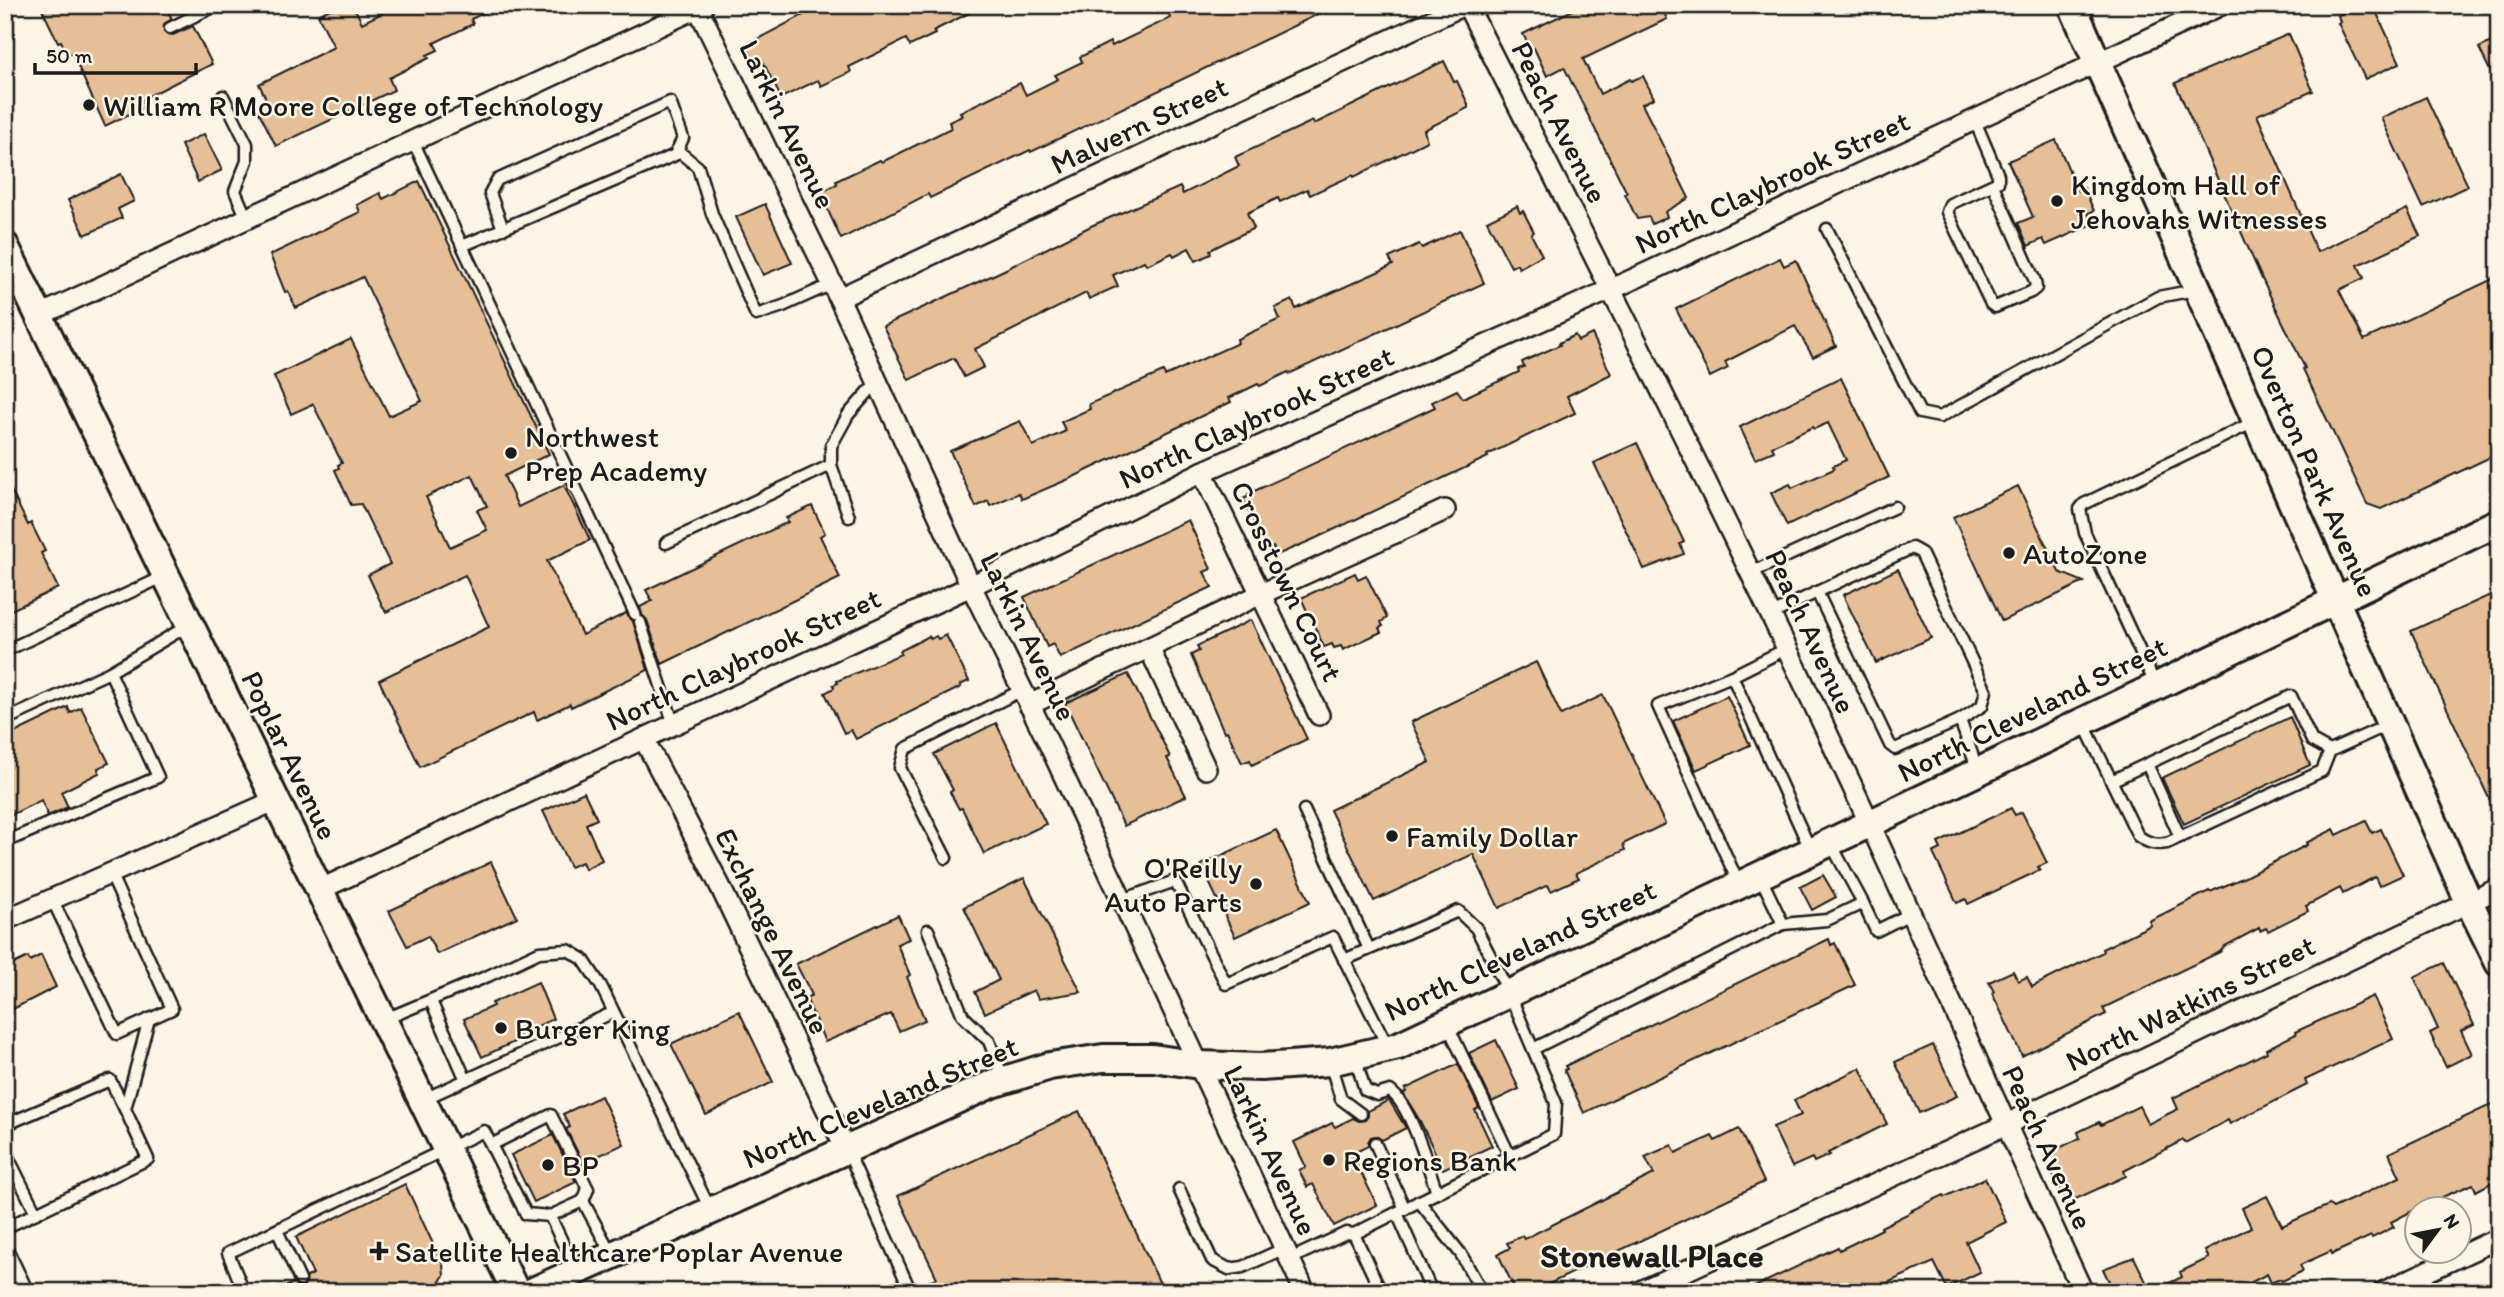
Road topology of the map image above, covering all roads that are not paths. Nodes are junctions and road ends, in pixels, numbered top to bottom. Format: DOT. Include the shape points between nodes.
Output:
graph roads {
  1 [pos="217,5"];
  2 [pos="1466,5"];
  3 [pos="2072,5"];
  4 [pos="2221,5"];
  5 [pos="701,6"];
  6 [pos="170,28"];
  7 [pos="2099,63"];
  8 [pos="223,96"];
  9 [pos="1975,121"];
  10 [pos="413,141"];
  11 [pos="677,150"];
  12 [pos="1993,185"];
  13 [pos="247,219"];
  14 [pos="503,229"];
  15 [pos="1827,229"];
  16 [pos="5,246"];
  17 [pos="462,246"];
  18 [pos="14,288"];
  19 [pos="1612,289"];
  20 [pos="2199,289"];
  21 [pos="836,291"];
  22 [pos="38,316"];
  23 [pos="877,382"];
  24 [pos="2257,421"];
  25 [pos="831,465"];
  26 [pos="1202,472"];
  27 [pos="1895,506"];
  28 [pos="1445,510"];
  29 [pos="849,517"];
  30 [pos="2499,522"];
  31 [pos="666,543"];
  32 [pos="1750,573"];
  33 [pos="166,576"];
  34 [pos="971,586"];
  35 [pos="1817,592"];
  36 [pos="1261,594"];
  37 [pos="2335,600"];
  38 [pos="1770,615"];
  39 [pos="190,625"];
  40 [pos="1149,648"];
  41 [pos="1786,649"];
  42 [pos="5,651"];
  43 [pos="110,672"];
  44 [pos="1732,676"];
  45 [pos="2156,686"];
  46 [pos="1026,698"];
  47 [pos="1319,716"];
  48 [pos="5,720"];
  49 [pos="1960,720"];
  50 [pos="2082,722"];
  51 [pos="2390,724"];
  52 [pos="674,725"];
  53 [pos="644,739"];
  54 [pos="2330,751"];
  55 [pos="2147,764"];
  56 [pos="1206,768"];
  57 [pos="1978,771"];
  58 [pos="2111,781"];
  59 [pos="275,800"];
  60 [pos="1304,810"];
  61 [pos="1869,824"];
  62 [pos="2180,836"];
  63 [pos="5,842"];
  64 [pos="1820,847"];
  65 [pos="946,858"];
  66 [pos="110,873"];
  67 [pos="1749,880"];
  68 [pos="2499,888"];
  69 [pos="319,890"];
  70 [pos="52,899"];
  71 [pos="1122,900"];
  72 [pos="2469,902"];
  73 [pos="1863,903"];
  74 [pos="1910,914"];
  75 [pos="5,920"];
  76 [pos="1783,924"];
  77 [pos="928,930"];
  78 [pos="1369,949"];
  79 [pos="1344,960"];
  80 [pos="2499,963"];
  81 [pos="1509,993"];
  82 [pos="431,1001"];
  83 [pos="612,1013"];
  84 [pos="149,1019"];
  85 [pos="383,1020"];
  86 [pos="1447,1023"];
  87 [pos="1389,1048"];
  88 [pos="1533,1049"];
  89 [pos="1342,1059"];
  90 [pos="1199,1065"];
  91 [pos="466,1080"];
  92 [pos="1004,1081"];
  93 [pos="422,1100"];
  94 [pos="125,1109"];
  95 [pos="1361,1114"];
  96 [pos="5,1125"];
  97 [pos="2005,1125"];
  98 [pos="1375,1143"];
  99 [pos="491,1145"];
  100 [pos="445,1148"];
  101 [pos="846,1150"];
  102 [pos="5,1151"];
  103 [pos="1510,1156"];
  104 [pos="1179,1189"];
  105 [pos="1437,1193"];
  106 [pos="583,1201"];
  107 [pos="1419,1201"];
  108 [pos="711,1211"];
  109 [pos="1401,1211"];
  110 [pos="36,1213"];
  111 [pos="550,1216"];
  112 [pos="5,1228"];
  113 [pos="277,1230"];
  114 [pos="1354,1234"];
  115 [pos="2499,1238"];
  116 [pos="1287,1254"];
  117 [pos="5,1255"];
  118 [pos="612,1255"];
  119 [pos="577,1272"];
  120 [pos="300,1280"];
  121 [pos="23,1292"];
  122 [pos="244,1292"];
  123 [pos="516,1292"];
  124 [pos="531,1292"];
  125 [pos="911,1292"];
  126 [pos="1305,1292"];
  127 [pos="1381,1292"];
  128 [pos="1432,1292"];
  129 [pos="1482,1292"];
  130 [pos="1639,1292"];
  131 [pos="2082,1292"];
  132 [pos="2383,1292"];
  1 -- 6 [label="lane"];
  2 -- 19 [label="street, Peach Avenue"];
  2 -- 21 [label="street, Malvern Street"];
  3 -- 7 [label="main road, Overton Park Avenue"];
  4 -- 7 [label="street, North Claybrook Street"];
  5 -- 10 [label="street"];
  5 -- 21 [label="street, Larkin Avenue"];
  7 -- 9 [label="street, North Claybrook Street"];
  7 -- 20 [label="main road, Overton Park Avenue"];
  8 -- 13 [label="lane" via="249,152 235,191"];
  9 -- 12 [label="lane" via="1998,175"];
  9 -- 19 [label="street, North Claybrook Street"];
  10 -- 13 [label="street"];
  10 -- 17 [label="lane"];
  11 -- 14 [label="lane" via="675,155"];
  11 -- 14 [label="lane" via="683,138 670,102 497,180 490,193"];
  11 -- 21 [label="lane" via="698,167 712,214 756,315"];
  12 -- 12 [label="lane" via="1950,204 1947,212 1995,307 2036,288"];
  13 -- 22 [label="street"];
  14 -- 17 [label="lane"];
  15 -- 20 [label="lane" via="1920,413 1940,417 2158,297"];
  16 -- 18 [label="main road, Poplar Avenue"];
  17 -- 52 [label="lane" via="637,618"];
  18 -- 22 [label="main road, Poplar Avenue"];
  19 -- 26 [label="street, North Claybrook Street"];
  19 -- 32 [label="street, Peach Avenue"];
  20 -- 24 [label="main road, Overton Park Avenue"];
  21 -- 23 [label="street, Larkin Avenue"];
  22 -- 33 [label="main road, Poplar Avenue"];
  23 -- 25 [label="lane" via="836,436"];
  23 -- 34 [label="street, Larkin Avenue"];
  24 -- 37 [label="main road, Overton Park Avenue"];
  24 -- 45 [label="lane" via="2080,509 2085,533"];
  25 -- 29 [label="lane"];
  25 -- 31 [label="lane"];
  26 -- 34 [label="street, North Claybrook Street"];
  26 -- 36 [label="street, Crosstown Court"];
  27 -- 32 [label="lane"];
  28 -- 36 [label="street"];
  30 -- 37 [label="main road, North Cleveland Street"];
  32 -- 38 [label="street, Peach Avenue"];
  33 -- 39 [label="main road, Poplar Avenue"];
  33 -- 42 [label="lane"];
  34 -- 46 [label="street, Larkin Avenue"];
  34 -- 52 [label="street, North Claybrook Street"];
  35 -- 38 [label="lane"];
  35 -- 49 [label="lane" via="1890,745 1895,749"];
  35 -- 49 [label="lane" via="1912,548 1921,553 1986,691 1982,706"];
  36 -- 40 [label="street"];
  36 -- 47 [label="street, Crosstown Court"];
  37 -- 45 [label="main road, North Cleveland Street"];
  37 -- 51 [label="main road, Overton Park Avenue"];
  38 -- 41 [label="street, Peach Avenue"];
  39 -- 43 [label="lane"];
  39 -- 59 [label="main road, Poplar Avenue"];
  40 -- 46 [label="street"];
  40 -- 56 [label="street"];
  41 -- 44 [label="lane"];
  41 -- 61 [label="street, Peach Avenue"];
  43 -- 48 [label="lane"];
  43 -- 63 [label="lane" via="158,778"];
  44 -- 64 [label="lane"];
  44 -- 67 [label="lane" via="1658,706"];
  45 -- 50 [label="main road, North Cleveland Street"];
  46 -- 65 [label="lane" via="905,749 900,768"];
  46 -- 71 [label="street, Larkin Avenue"];
  49 -- 57 [label="lane"];
  50 -- 57 [label="main road, North Cleveland Street"];
  50 -- 58 [label="lane"];
  51 -- 54 [label="lane"];
  51 -- 72 [label="main road, Overton Park Avenue"];
  52 -- 53 [label="street, North Claybrook Street"];
  53 -- 69 [label="street, North Claybrook Street"];
  53 -- 101 [label="street, Exchange Avenue"];
  54 -- 55 [label="lane" via="2312,741 2291,696"];
  54 -- 62 [label="lane" via="2322,771"];
  55 -- 58 [label="lane"];
  55 -- 62 [label="lane"];
  57 -- 61 [label="main road, North Cleveland Street"];
  58 -- 62 [label="lane" via="2137,836 2157,845"];
  59 -- 66 [label="street"];
  59 -- 69 [label="main road, Poplar Avenue"];
  60 -- 78 [label="lane"];
  61 -- 64 [label="main road, North Cleveland Street"];
  61 -- 74 [label="street, Peach Avenue"];
  64 -- 67 [label="main road, North Cleveland Street"];
  64 -- 73 [label="lane"];
  66 -- 70 [label="street"];
  66 -- 84 [label="lane" via="172,1009"];
  67 -- 76 [label="lane"];
  67 -- 81 [label="main road, North Cleveland Street"];
  68 -- 72 [label="street, North Watkins Street"];
  69 -- 85 [label="main road, Poplar Avenue"];
  70 -- 75 [label="street"];
  70 -- 84 [label="lane" via="117,1034"];
  71 -- 79 [label="lane" via="1175,881 1226,984 1333,937"];
  71 -- 90 [label="street, Larkin Avenue"];
  72 -- 80 [label="main road, Overton Park Avenue"];
  72 -- 97 [label="street, North Watkins Street"];
  73 -- 74 [label="lane" via="1876,931"];
  73 -- 76 [label="lane" via="1827,920"];
  74 -- 97 [label="street, Peach Avenue"];
  76 -- 88 [label="lane"];
  77 -- 92 [label="lane" via="963,1016 989,1041"];
  78 -- 79 [label="lane"];
  78 -- 81 [label="lane" via="1458,911 1476,928"];
  79 -- 87 [label="lane"];
  81 -- 86 [label="main road, North Cleveland Street"];
  81 -- 88 [label="lane"];
  82 -- 83 [label="lane" via="539,952 568,950 583,959"];
  82 -- 85 [label="lane"];
  82 -- 91 [label="lane"];
  83 -- 91 [label="lane"];
  83 -- 108 [label="lane"];
  84 -- 94 [label="lane"];
  85 -- 93 [label="main road, Poplar Avenue"];
  86 -- 87 [label="main road, North Cleveland Street"];
  86 -- 103 [label="lane"];
  87 -- 89 [label="main road, North Cleveland Street"];
  88 -- 103 [label="lane" via="1556,1103 1554,1134"];
  89 -- 90 [label="main road, North Cleveland Street" via="1261,1067"];
  89 -- 95 [label="lane" via="1341,1100"];
  89 -- 105 [label="lane" via="1365,1090 1398,1096"];
  90 -- 92 [label="main road, North Cleveland Street" via="1153,1058 1103,1058 1050,1066"];
  90 -- 116 [label="street, Larkin Avenue"];
  91 -- 93 [label="lane"];
  92 -- 101 [label="main road, North Cleveland Street"];
  93 -- 100 [label="main road, Poplar Avenue"];
  94 -- 96 [label="lane" via="110,1080"];
  94 -- 110 [label="lane" via="148,1159"];
  97 -- 130 [label="street, North Watkins Street"];
  97 -- 131 [label="street, Peach Avenue"];
  98 -- 109 [label="lane"];
  99 -- 100 [label="lane" via="484,1131"];
  99 -- 106 [label="lane" via="551,1115 588,1189"];
  99 -- 111 [label="lane" via="526,1214"];
  100 -- 113 [label="lane"];
  100 -- 123 [label="main road, Poplar Avenue"];
  101 -- 108 [label="main road, North Cleveland Street"];
  101 -- 125 [label="lane"];
  102 -- 110 [label="lane"];
  103 -- 105 [label="lane"];
  104 -- 116 [label="lane" via="1212,1260 1229,1269"];
  105 -- 107 [label="lane"];
  106 -- 111 [label="lane"];
  106 -- 118 [label="lane"];
  107 -- 109 [label="lane"];
  107 -- 129 [label="lane" via="1461,1254"];
  108 -- 118 [label="main road, North Cleveland Street"];
  109 -- 114 [label="lane"];
  109 -- 128 [label="lane"];
  110 -- 112 [label="lane"];
  111 -- 119 [label="lane"];
  113 -- 120 [label="lane"];
  113 -- 122 [label="lane" via="228,1254"];
  114 -- 116 [label="lane"];
  114 -- 127 [label="lane"];
  115 -- 132 [label="street"];
  116 -- 126 [label="street, Larkin Avenue"];
  117 -- 121 [label="street"];
  118 -- 119 [label="main road, North Cleveland Street"];
  119 -- 124 [label="main road, North Cleveland Street"];
}
